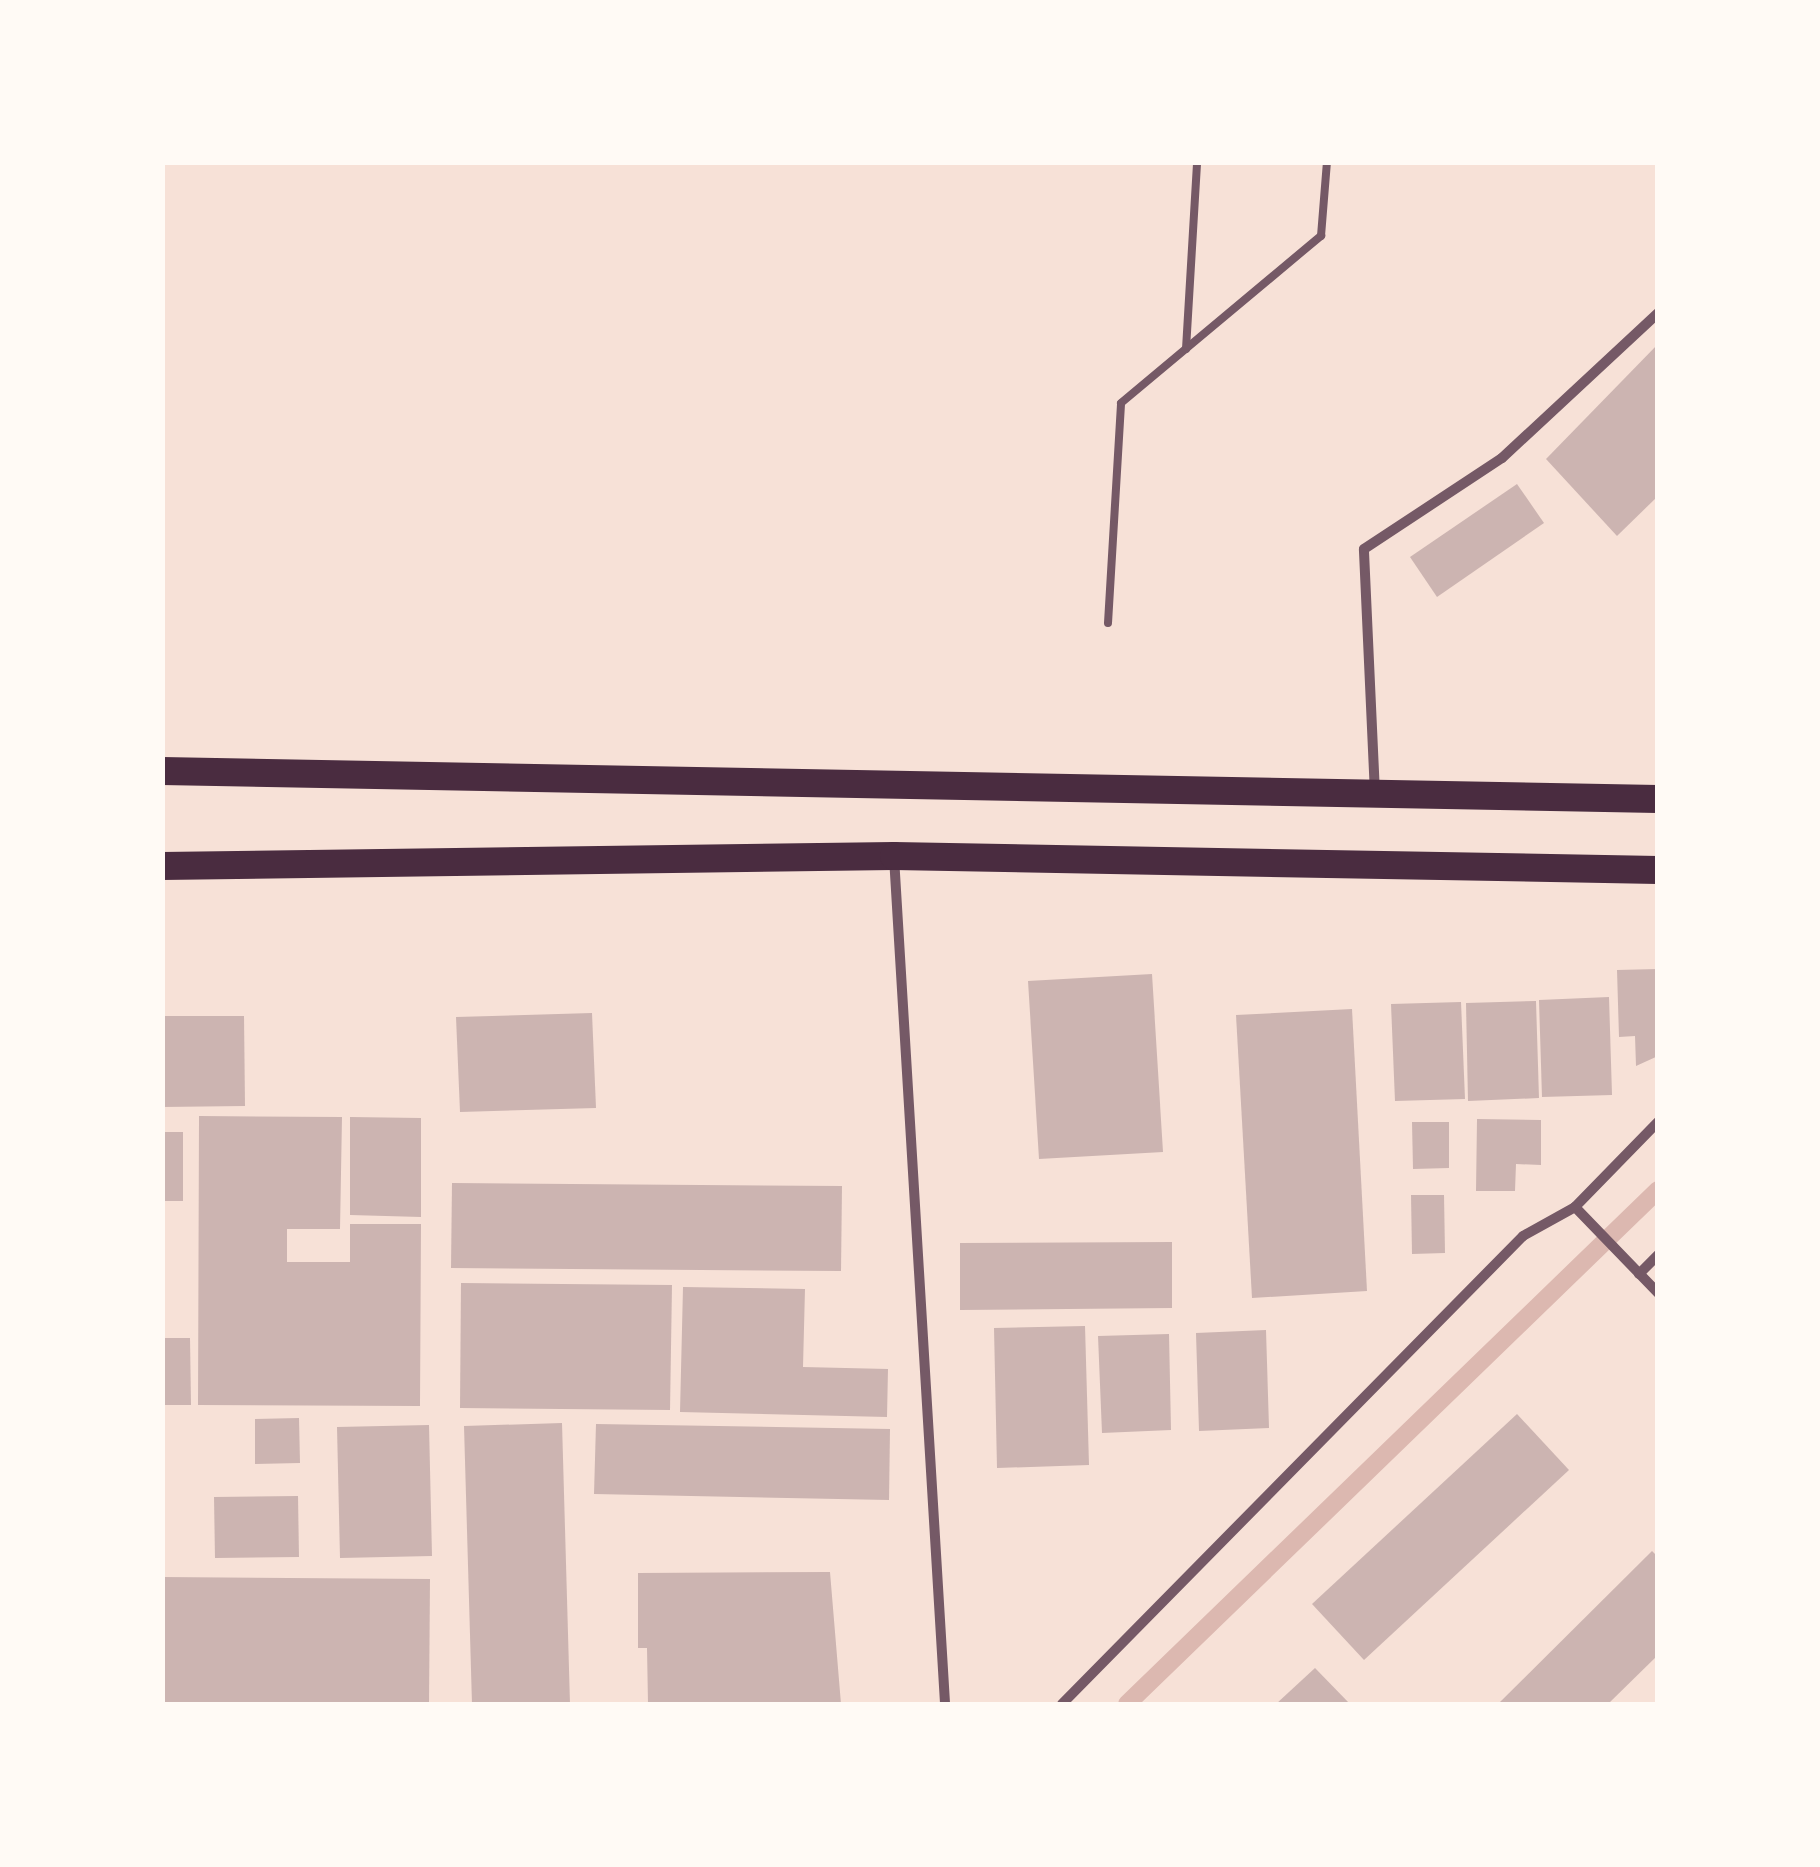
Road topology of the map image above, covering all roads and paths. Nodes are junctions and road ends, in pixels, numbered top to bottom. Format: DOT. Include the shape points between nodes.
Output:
graph roads {
  1 [pos="1197,162"];
  2 [pos="1327,162"];
  3 [pos="1658,313"];
  4 [pos="1186,349"];
  5 [pos="1108,623"];
  6 [pos="162,771"];
  7 [pos="1375,795"];
  8 [pos="1658,799"];
  9 [pos="894,856"];
  10 [pos="162,866"];
  11 [pos="1658,870"];
  12 [pos="1658,1122"];
  13 [pos="1575,1207"];
  14 [pos="1658,1255"];
  15 [pos="1639,1274"];
  16 [pos="1658,1293"];
  17 [pos="945,1704"];
  18 [pos="1062,1704"];
  1 -- 4 [label="lane"];
  2 -- 4 [label="lane" via="1321,236"];
  3 -- 7 [label="street" via="1502,458 1364,549"];
  4 -- 5 [label="lane" via="1121,403"];
  6 -- 7 [label="highway"];
  7 -- 8 [label="highway"];
  9 -- 10 [label="highway"];
  9 -- 11 [label="highway"];
  9 -- 17 [label="street"];
  12 -- 13 [label="street"];
  13 -- 15 [label="street"];
  13 -- 18 [label="street" via="1522,1236"];
  14 -- 15 [label="street"];
  15 -- 16 [label="street"];
}
